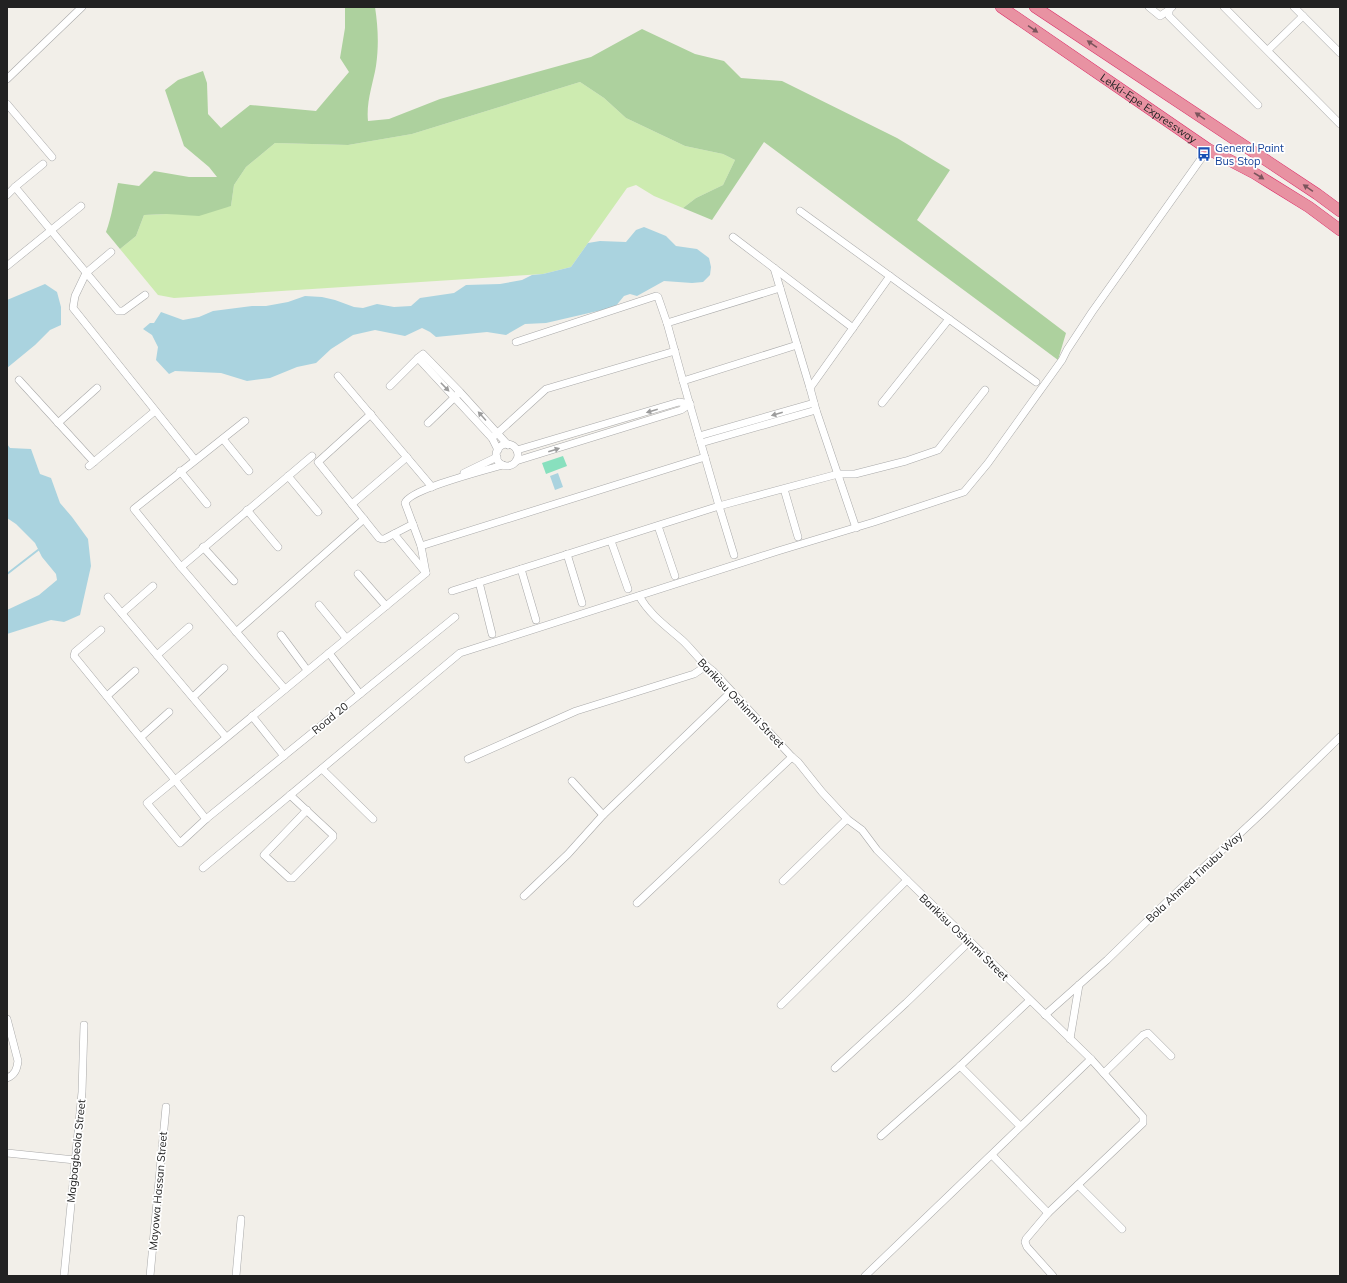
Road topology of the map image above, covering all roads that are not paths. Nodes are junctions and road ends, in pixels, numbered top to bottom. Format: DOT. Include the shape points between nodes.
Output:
graph roads {
  1 [pos="82,7"];
  2 [pos="1001,7"];
  3 [pos="1035,7"];
  4 [pos="1149,7"];
  5 [pos="1224,7"];
  6 [pos="1294,7"];
  7 [pos="1170,9"];
  8 [pos="1303,16"];
  9 [pos="1268,50"];
  10 [pos="1340,53"];
  11 [pos="7,79"];
  12 [pos="7,104"];
  13 [pos="1258,105"];
  14 [pos="1340,124"];
  15 [pos="1208,149"];
  16 [pos="52,157"];
  17 [pos="43,164"];
  18 [pos="15,187"];
  19 [pos="7,194"];
  20 [pos="81,206"];
  21 [pos="800,211"];
  22 [pos="1340,211"];
  23 [pos="52,230"];
  24 [pos="1340,230"];
  25 [pos="733,237"];
  26 [pos="111,252"];
  27 [pos="7,266"];
  28 [pos="774,268"];
  29 [pos="86,273"];
  30 [pos="890,276"];
  31 [pos="780,288"];
  32 [pos="145,294"];
  33 [pos="949,319"];
  34 [pos="667,323"];
  35 [pos="853,328"];
  36 [pos="516,342"];
  37 [pos="798,345"];
  38 [pos="675,351"];
  39 [pos="338,376"];
  40 [pos="19,380"];
  41 [pos="683,382"];
  42 [pos="1036,382"];
  43 [pos="390,386"];
  44 [pos="98,388"];
  45 [pos="810,388"];
  46 [pos="985,390"];
  47 [pos="457,394"];
  48 [pos="882,403"];
  49 [pos="690,404"];
  50 [pos="815,406"];
  51 [pos="155,411"];
  52 [pos="370,414"];
  53 [pos="245,421"];
  54 [pos="58,423"];
  55 [pos="428,423"];
  56 [pos="495,435"];
  57 [pos="222,439"];
  58 [pos="700,440"];
  59 [pos="508,445"];
  60 [pos="517,450"];
  61 [pos="498,453"];
  62 [pos="312,456"];
  63 [pos="407,457"];
  64 [pos="705,457"];
  65 [pos="195,460"];
  66 [pos="516,461"];
  67 [pos="504,465"];
  68 [pos="180,471"];
  69 [pos="249,471"];
  70 [pos="838,474"];
  71 [pos="288,476"];
  72 [pos="448,481"];
  73 [pos="432,487"];
  74 [pos="784,488"];
  75 [pos="207,504"];
  76 [pos="352,504"];
  77 [pos="719,506"];
  78 [pos="247,510"];
  79 [pos="318,512"];
  80 [pos="364,519"];
  81 [pos="413,524"];
  82 [pos="658,526"];
  83 [pos="856,528"];
  84 [pos="394,534"];
  85 [pos="798,538"];
  86 [pos="611,541"];
  87 [pos="421,546"];
  88 [pos="203,547"];
  89 [pos="278,547"];
  90 [pos="567,554"];
  91 [pos="734,556"];
  92 [pos="180,567"];
  93 [pos="521,569"];
  94 [pos="426,573"];
  95 [pos="358,574"];
  96 [pos="675,576"];
  97 [pos="234,581"];
  98 [pos="479,582"];
  99 [pos="153,586"];
  100 [pos="628,589"];
  101 [pos="452,590"];
  102 [pos="639,596"];
  103 [pos="108,597"];
  104 [pos="582,603"];
  105 [pos="318,605"];
  106 [pos="386,606"];
  107 [pos="122,613"];
  108 [pos="455,617"];
  109 [pos="536,620"];
  110 [pos="190,627"];
  111 [pos="101,630"];
  112 [pos="236,632"];
  113 [pos="492,634"];
  114 [pos="281,635"];
  115 [pos="346,638"];
  116 [pos="328,653"];
  117 [pos="157,655"];
  118 [pos="706,666"];
  119 [pos="224,668"];
  120 [pos="307,670"];
  121 [pos="135,671"];
  122 [pos="285,689"];
  123 [pos="731,692"];
  124 [pos="360,694"];
  125 [pos="107,696"];
  126 [pos="193,697"];
  127 [pos="170,712"];
  128 [pos="252,716"];
  129 [pos="141,737"];
  130 [pos="226,737"];
  131 [pos="1340,737"];
  132 [pos="284,756"];
  133 [pos="792,757"];
  134 [pos="468,759"];
  135 [pos="322,769"];
  136 [pos="175,780"];
  137 [pos="572,781"];
  138 [pos="290,795"];
  139 [pos="307,810"];
  140 [pos="603,815"];
  141 [pos="206,819"];
  142 [pos="373,819"];
  143 [pos="847,820"];
  144 [pos="203,868"];
  145 [pos="907,880"];
  146 [pos="783,881"];
  147 [pos="524,896"];
  148 [pos="637,903"];
  149 [pos="969,942"];
  150 [pos="1080,985"];
  151 [pos="1029,1001"];
  152 [pos="781,1005"];
  153 [pos="1045,1015"];
  154 [pos="7,1019"];
  155 [pos="84,1025"];
  156 [pos="1070,1039"];
  157 [pos="1171,1056"];
  158 [pos="1091,1059"];
  159 [pos="960,1066"];
  160 [pos="835,1068"];
  161 [pos="1104,1073"];
  162 [pos="7,1078"];
  163 [pos="166,1107"];
  164 [pos="1020,1126"];
  165 [pos="881,1136"];
  166 [pos="7,1153"];
  167 [pos="992,1155"];
  168 [pos="75,1160"];
  169 [pos="1078,1185"];
  170 [pos="1048,1213"];
  171 [pos="241,1219"];
  172 [pos="1122,1229"];
  173 [pos="64,1276"];
  174 [pos="150,1276"];
  175 [pos="236,1276"];
  176 [pos="865,1276"];
  177 [pos="1053,1276"];
  1 -- 11 [label="street"];
  2 -- 15 [label="highway, Lekki-Epe Expressway, one-way"];
  22 -- 3 [label="highway, Lekki-Epe Expressway, one-way"];
  4 -- 7 [label="street" via="1160,16"];
  5 -- 9 [label="street"];
  6 -- 8 [label="street"];
  7 -- 13 [label="street" via="1169,16 1172,20"];
  8 -- 9 [label="street"];
  8 -- 10 [label="street"];
  9 -- 14 [label="street"];
  12 -- 16 [label="street"];
  15 -- 24 [label="highway, Lekki-Epe Expressway, one-way" via="1254,173 1309,207"];
  15 -- 83 [label="street" via="1092,312 1062,360 968,489"];
  17 -- 18 [label="street"];
  18 -- 19 [label="street"];
  18 -- 23 [label="street"];
  20 -- 23 [label="street"];
  21 -- 30 [label="street"];
  23 -- 27 [label="street"];
  23 -- 29 [label="street"];
  25 -- 28 [label="street"];
  26 -- 29 [label="street"];
  28 -- 31 [label="street"];
  28 -- 35 [label="street"];
  29 -- 32 [label="street" via="118,311 123,311"];
  29 -- 51 [label="street" via="75,296 73,308"];
  30 -- 33 [label="street"];
  30 -- 35 [label="street"];
  31 -- 34 [label="street"];
  31 -- 37 [label="street"];
  33 -- 42 [label="street"];
  33 -- 48 [label="street"];
  34 -- 36 [label="street" via="658,297 653,296"];
  34 -- 38 [label="street"];
  35 -- 45 [label="street"];
  37 -- 41 [label="street"];
  37 -- 45 [label="street"];
  38 -- 41 [label="street"];
  38 -- 56 [label="street" via="546,389"];
  39 -- 52 [label="street"];
  40 -- 54 [label="street"];
  41 -- 49 [label="street"];
  43 -- 47 [label="street" via="421,356"];
  44 -- 54 [label="street"];
  45 -- 50 [label="street"];
  46 -- 70 [label="street" via="938,450 855,474"];
  47 -- 55 [label="street"];
  47 -- 56 [label="street"];
  49 -- 58 [label="street"];
  49 -- 60 [label="street, one-way" via="679,402"];
  66 -- 49 [label="street, one-way" via="681,410"];
  50 -- 58 [label="street"];
  50 -- 70 [label="street"];
  51 -- 54 [label="street" via="92,464"];
  51 -- 65 [label="street"];
  52 -- 63 [label="street"];
  52 -- 76 [label="street" via="318,462"];
  53 -- 57 [label="street"];
  56 -- 59 [label="street"];
  56 -- 61 [label="street"];
  57 -- 65 [label="street"];
  57 -- 69 [label="street"];
  58 -- 64 [label="street"];
  59 -- 60 [label="street"];
  59 -- 61 [label="street" via="501,447"];
  60 -- 66 [label="street"];
  61 -- 67 [label="street" via="498,460"];
  61 -- 72 [label="street"];
  62 -- 71 [label="street"];
  63 -- 73 [label="street"];
  63 -- 76 [label="street"];
  64 -- 77 [label="street"];
  64 -- 87 [label="street"];
  65 -- 68 [label="street"];
  66 -- 67 [label="street" via="511,466"];
  67 -- 72 [label="street"];
  68 -- 75 [label="street"];
  68 -- 92 [label="street" via="134,509"];
  70 -- 74 [label="street"];
  70 -- 83 [label="street"];
  71 -- 78 [label="street"];
  71 -- 79 [label="street"];
  72 -- 73 [label="street"];
  73 -- 81 [label="street" via="405,501"];
  74 -- 77 [label="street"];
  74 -- 85 [label="street"];
  76 -- 80 [label="street"];
  77 -- 82 [label="street"];
  77 -- 91 [label="street"];
  78 -- 88 [label="street"];
  78 -- 89 [label="street"];
  80 -- 84 [label="street" via="382,539"];
  80 -- 112 [label="street"];
  81 -- 84 [label="street"];
  81 -- 87 [label="street"];
  82 -- 86 [label="street"];
  82 -- 96 [label="street"];
  83 -- 102 [label="street"];
  84 -- 94 [label="street"];
  86 -- 90 [label="street"];
  86 -- 100 [label="street"];
  87 -- 94 [label="street"];
  88 -- 92 [label="street"];
  88 -- 97 [label="street"];
  90 -- 93 [label="street"];
  90 -- 104 [label="street"];
  92 -- 112 [label="street"];
  93 -- 98 [label="street"];
  93 -- 109 [label="street"];
  94 -- 106 [label="street"];
  95 -- 106 [label="street"];
  98 -- 101 [label="street"];
  98 -- 113 [label="street"];
  99 -- 107 [label="street"];
  102 -- 118 [label="street, Barikisu Oshinmi Street" via="650,612 683,641"];
  102 -- 135 [label="street" via="460,653"];
  103 -- 107 [label="street"];
  105 -- 115 [label="street"];
  106 -- 115 [label="street"];
  107 -- 117 [label="street"];
  108 -- 124 [label="street, Road 20"];
  110 -- 117 [label="street"];
  111 -- 125 [label="street" via="74,654"];
  112 -- 122 [label="street"];
  114 -- 120 [label="street"];
  115 -- 116 [label="street"];
  116 -- 120 [label="street"];
  116 -- 124 [label="street"];
  117 -- 126 [label="street"];
  118 -- 123 [label="street, Barikisu Oshinmi Street"];
  118 -- 134 [label="street" via="694,674 576,711"];
  119 -- 126 [label="street"];
  120 -- 122 [label="street"];
  121 -- 125 [label="street"];
  122 -- 128 [label="street"];
  123 -- 133 [label="street, Barikisu Oshinmi Street"];
  123 -- 140 [label="street"];
  124 -- 132 [label="street, Road 20"];
  125 -- 129 [label="street"];
  126 -- 130 [label="street"];
  127 -- 129 [label="street"];
  128 -- 130 [label="street"];
  128 -- 132 [label="street"];
  129 -- 136 [label="street"];
  130 -- 136 [label="street"];
  131 -- 150 [label="street, Bola Ahmed Tinubu Way"];
  132 -- 141 [label="street, Road 20"];
  133 -- 143 [label="street, Barikisu Oshinmi Street"];
  133 -- 148 [label="street"];
  135 -- 138 [label="street"];
  135 -- 142 [label="street"];
  136 -- 141 [label="street"];
  136 -- 141 [label="street, Road 20" via="147,803 180,843"];
  137 -- 140 [label="street"];
  138 -- 139 [label="street"];
  138 -- 144 [label="street"];
  139 -- 139 [label="street" via="264,855 289,878 293,878 333,837"];
  140 -- 147 [label="street" via="568,854"];
  143 -- 145 [label="street, Barikisu Oshinmi Street" via="862,830 877,850"];
  143 -- 146 [label="street"];
  145 -- 149 [label="street, Barikisu Oshinmi Street"];
  145 -- 152 [label="street"];
  149 -- 151 [label="street, Barikisu Oshinmi Street"];
  149 -- 160 [label="street"];
  150 -- 153 [label="street, Bola Ahmed Tinubu Way"];
  150 -- 156 [label="street"];
  151 -- 153 [label="street, Barikisu Oshinmi Street"];
  151 -- 159 [label="street"];
  153 -- 156 [label="street, Barikisu Oshinmi Street"];
  154 -- 162 [label="street" via="18,1067 13,1076"];
  155 -- 168 [label="street, Magbagbeola Street" via="82,1092"];
  156 -- 158 [label="street, Barikisu Oshinmi Street"];
  157 -- 161 [label="street" via="1148,1033"];
  158 -- 161 [label="street, Barikisu Oshinmi Street"];
  158 -- 164 [label="street"];
  159 -- 164 [label="street"];
  159 -- 165 [label="street"];
  161 -- 169 [label="street, Barikisu Oshinmi Street" via="1144,1120"];
  163 -- 174 [label="street, Mayowa Hassan Street"];
  164 -- 167 [label="street"];
  166 -- 168 [label="street"];
  167 -- 170 [label="street"];
  167 -- 176 [label="street"];
  168 -- 173 [label="street, Magbagbeola Street"];
  169 -- 170 [label="street, Barikisu Oshinmi Street"];
  169 -- 172 [label="street"];
  170 -- 177 [label="street, Barikisu Oshinmi Street" via="1026,1242 1027,1247"];
  171 -- 175 [label="street"];
}
